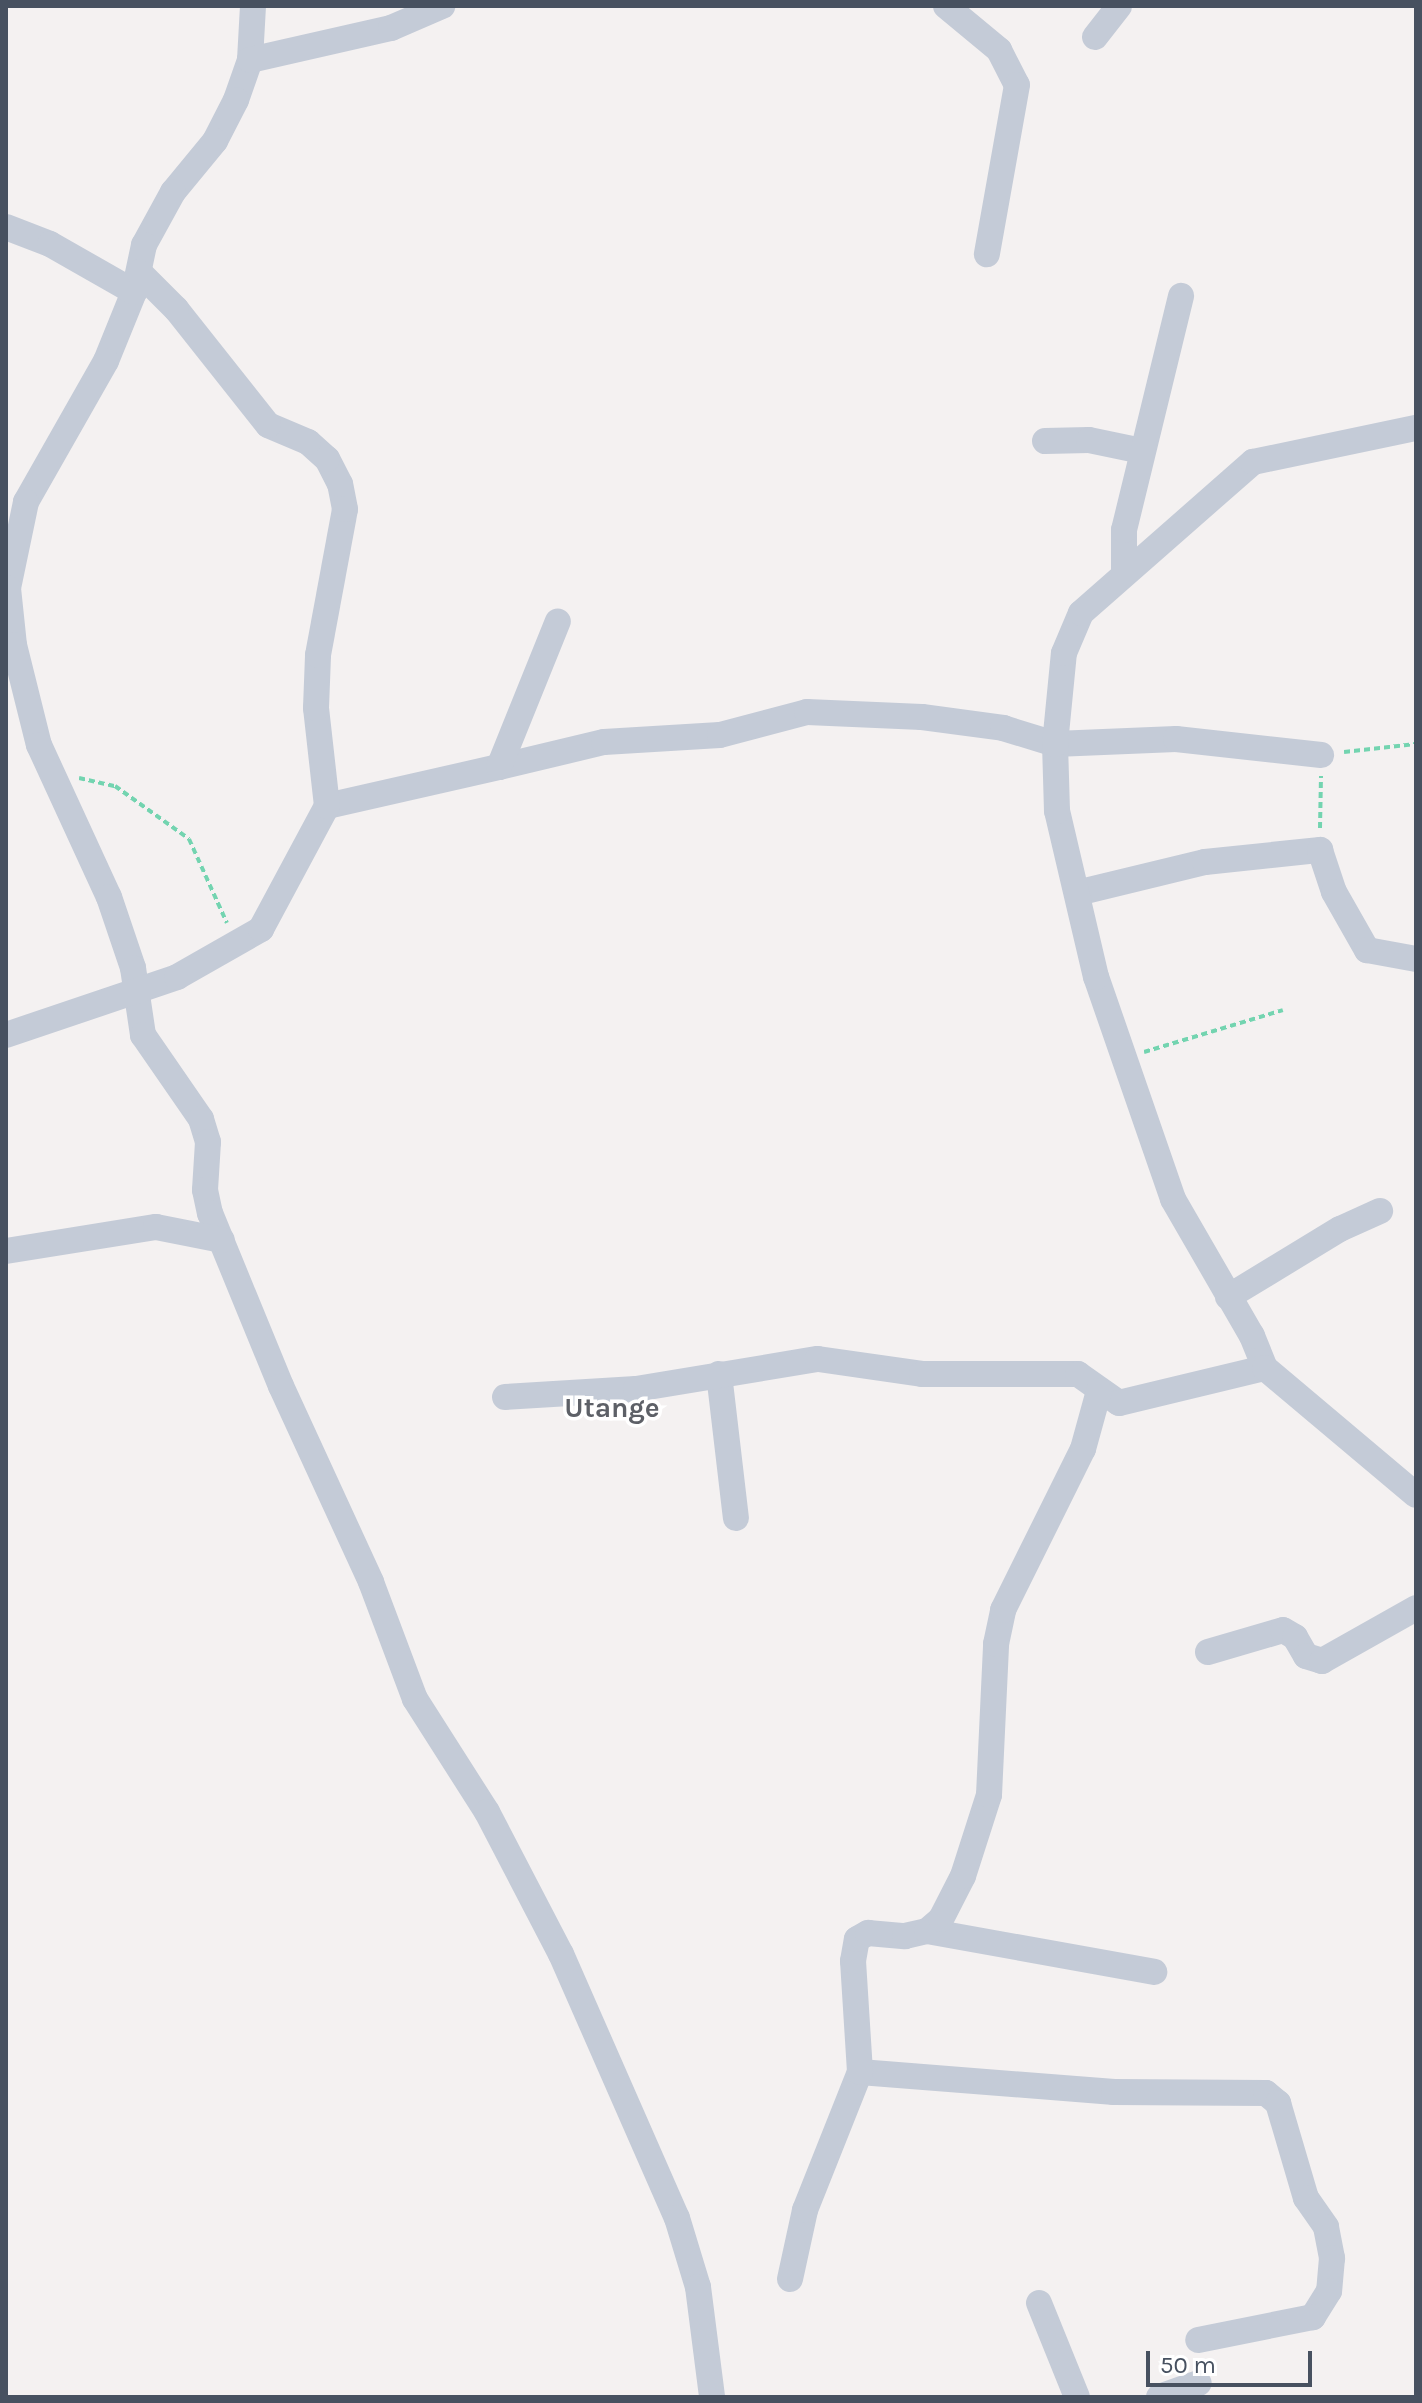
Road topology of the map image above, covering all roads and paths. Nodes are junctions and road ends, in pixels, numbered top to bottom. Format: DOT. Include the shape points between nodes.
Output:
graph roads {
  1 [pos="253,6"];
  2 [pos="442,6"];
  3 [pos="946,6"];
  4 [pos="1119,6"];
  5 [pos="1095,37"];
  6 [pos="250,60"];
  7 [pos="6,227"];
  8 [pos="987,254"];
  9 [pos="136,282"];
  10 [pos="1181,296"];
  11 [pos="1416,428"];
  12 [pos="1045,441"];
  13 [pos="1142,451"];
  14 [pos="1124,573"];
  15 [pos="8,611"];
  16 [pos="558,621"];
  17 [pos="1055,744"];
  18 [pos="1416,744"];
  19 [pos="1321,755"];
  20 [pos="499,767"];
  21 [pos="50,770"];
  22 [pos="327,806"];
  23 [pos="1320,850"];
  24 [pos="1077,893"];
  25 [pos="237,946"];
  26 [pos="1416,959"];
  27 [pos="140,992"];
  28 [pos="1283,1010"];
  29 [pos="6,1035"];
  30 [pos="1123,1059"];
  31 [pos="1380,1211"];
  32 [pos="222,1240"];
  33 [pos="6,1251"];
  34 [pos="1228,1297"];
  35 [pos="1265,1368"];
  36 [pos="719,1374"];
  37 [pos="1099,1391"];
  38 [pos="505,1397"];
  39 [pos="1416,1495"];
  40 [pos="736,1518"];
  41 [pos="1416,1608"];
  42 [pos="1208,1652"];
  43 [pos="927,1931"];
  44 [pos="1154,1972"];
  45 [pos="860,2072"];
  46 [pos="790,2279"];
  47 [pos="1039,2303"];
  48 [pos="1198,2340"];
  49 [pos="1199,2383"];
  50 [pos="712,2397"];
  51 [pos="1077,2397"];
  52 [pos="1159,2397"];
  1 -- 6 [label="street"];
  2 -- 6 [label="street" via="391,28"];
  3 -- 8 [label="street" via="999,50 1017,85"];
  4 -- 5 [label="street"];
  6 -- 9 [label="street" via="215,141 173,192 144,245"];
  7 -- 9 [label="street"];
  9 -- 15 [label="street" via="106,361 26,502"];
  9 -- 22 [label="street" via="176,309 268,425 308,442 327,459 340,484 345,509 318,655 316,708"];
  10 -- 13 [label="street"];
  11 -- 14 [label="street" via="1253,462"];
  12 -- 13 [label="street" via="1089,440"];
  13 -- 14 [label="street" via="1124,530"];
  14 -- 17 [label="street" via="1081,613 1064,653"];
  15 -- 21 [label="street" via="25,702"];
  16 -- 20 [label="street"];
  17 -- 19 [label="street" via="1176,739"];
  17 -- 20 [label="street" via="1003,728 922,717 807,712 720,735 604,742"];
  17 -- 24 [label="street" via="1057,811"];
  18 -- 19 [label="path"];
  19 -- 23 [label="path"];
  20 -- 22 [label="street"];
  21 -- 25 [label="path" via="115,786 189,839"];
  21 -- 27 [label="street" via="109,897"];
  22 -- 25 [label="street" via="261,929"];
  23 -- 24 [label="street" via="1205,862"];
  23 -- 26 [label="street" via="1334,892 1367,950"];
  24 -- 30 [label="street" via="1096,977"];
  25 -- 27 [label="street"];
  27 -- 29 [label="street" via="69,1010"];
  27 -- 32 [label="street" via="143,1035 201,1119 208,1142 205,1190"];
  28 -- 30 [label="path"];
  30 -- 34 [label="street" via="1173,1199"];
  31 -- 34 [label="street" via="1340,1229"];
  32 -- 33 [label="street" via="156,1227"];
  32 -- 50 [label="street" via="371,1582 415,1699 487,1812 561,1954 677,2218 698,2287"];
  34 -- 35 [label="street"];
  35 -- 37 [label="street" via="1119,1403"];
  35 -- 39 [label="street"];
  36 -- 37 [label="street" via="818,1359 922,1374 1078,1374"];
  36 -- 38 [label="street" via="636,1389"];
  36 -- 40 [label="street"];
  37 -- 43 [label="street" via="1068,1484 1003,1610 996,1644 989,1795 963,1876 941,1919"];
  41 -- 42 [label="street" via="1322,1661 1306,1656 1295,1637 1283,1630"];
  43 -- 44 [label="street"];
  43 -- 45 [label="street" via="905,1936 868,1933 857,1939 853,1961"];
  45 -- 46 [label="street" via="805,2210"];
  45 -- 48 [label="street" via="1114,2092 1266,2093 1278,2103 1306,2198 1326,2227 1332,2258 1329,2291 1313,2317"];
  47 -- 51 [label="street"];
  49 -- 52 [label="street"];
}
